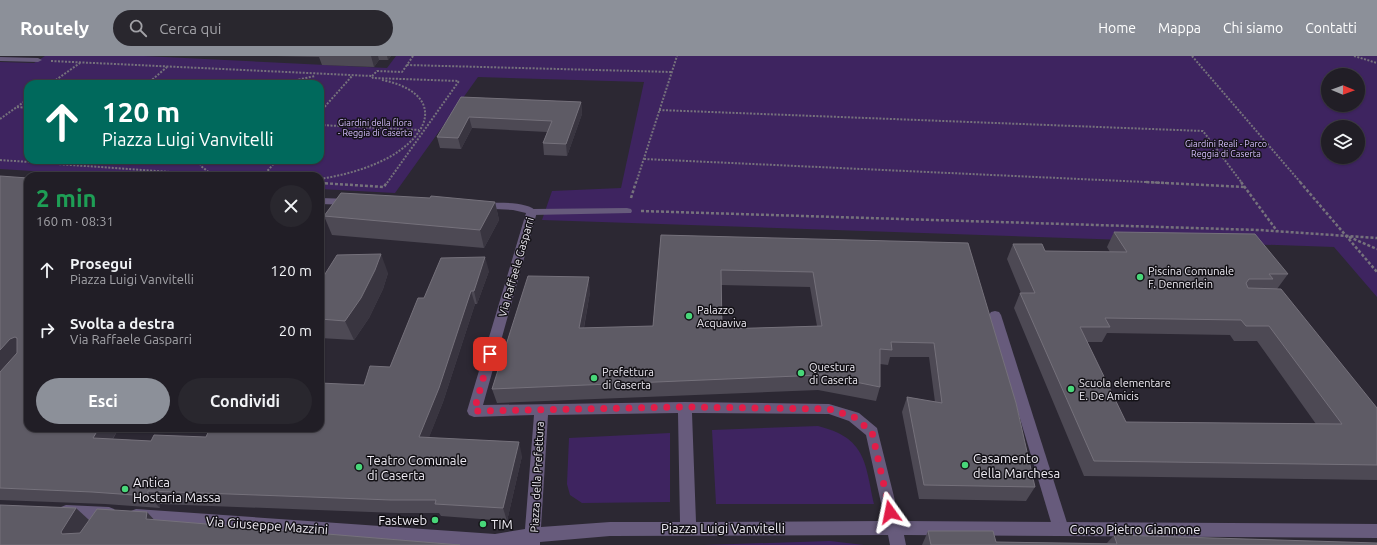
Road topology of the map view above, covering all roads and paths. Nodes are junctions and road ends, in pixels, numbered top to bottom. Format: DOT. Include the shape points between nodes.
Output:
graph roads {
  1 [pos="413,56"];
  2 [pos="677,56"];
  3 [pos="1192,56"];
  4 [pos="1354,56"];
  5 [pos="0,59"];
  6 [pos="38,60"];
  7 [pos="80,63"];
  8 [pos="1377,63"];
  9 [pos="407,65"];
  10 [pos="168,67"];
  11 [pos="672,72"];
  12 [pos="322,75"];
  13 [pos="352,76"];
  14 [pos="373,77"];
  15 [pos="56,80"];
  16 [pos="152,80"];
  17 [pos="298,80"];
  18 [pos="24,102"];
  19 [pos="17,107"];
  20 [pos="24,108"];
  21 [pos="324,108"];
  22 [pos="660,110"];
  23 [pos="0,119"];
  24 [pos="324,125"];
  25 [pos="420,130"];
  26 [pos="424,130"];
  27 [pos="644,159"];
  28 [pos="0,160"];
  29 [pos="24,162"];
  30 [pos="51,164"];
  31 [pos="200,164"];
  32 [pos="274,164"];
  33 [pos="168,172"];
  34 [pos="208,172"];
  35 [pos="266,172"];
  36 [pos="324,178"];
  37 [pos="324,184"];
  38 [pos="1244,187"];
  39 [pos="324,201"];
  40 [pos="364,203"];
  41 [pos="465,205"];
  42 [pos="627,211"];
  43 [pos="532,212"];
  44 [pos="1277,232"];
  45 [pos="1347,236"];
  46 [pos="1377,238"];
  47 [pos="1377,249"];
  48 [pos="1377,272"];
  49 [pos="995,315"];
  50 [pos="685,407"];
  51 [pos="541,409"];
  52 [pos="52,511"];
  53 [pos="688,528"];
  54 [pos="894,528"];
  55 [pos="1061,529"];
  56 [pos="1377,531"];
  57 [pos="533,540"];
  58 [pos="898,545"];
  1 -- 9 [label="path"];
  2 -- 11 [label="path"];
  3 -- 45 [label="path"];
  4 -- 8 [label="path"];
  5 -- 6 [label="street"];
  6 -- 7 [label="path"];
  7 -- 10 [label="path"];
  7 -- 15 [label="path"];
  9 -- 11 [label="path"];
  9 -- 14 [label="path" via="402,72 377,71"];
  10 -- 12 [label="path"];
  10 -- 16 [label="path"];
  11 -- 22 [label="path"];
  12 -- 13 [label="path"];
  12 -- 17 [label="path"];
  13 -- 14 [label="path"];
  13 -- 21 [label="path"];
  14 -- 25 [label="path" via="407,88 419,96 425,106 425,118"];
  14 -- 26 [label="path" via="459,81"];
  18 -- 19 [label="path"];
  19 -- 20 [label="path"];
  19 -- 23 [label="path"];
  22 -- 27 [label="path"];
  22 -- 38 [label="path" via="1203,131"];
  24 -- 25 [label="path"];
  25 -- 26 [label="path"];
  25 -- 36 [label="path" via="406,145 378,162"];
  26 -- 37 [label="path" via="384,187"];
  27 -- 38 [label="path"];
  27 -- 42 [label="path"];
  28 -- 29 [label="path"];
  30 -- 33 [label="path"];
  31 -- 34 [label="path"];
  32 -- 35 [label="path"];
  38 -- 44 [label="path"];
  39 -- 40 [label="street"];
  41 -- 43 [label="street, Via Raffaele Gasparri" via="525,208"];
  42 -- 43 [label="street"];
  42 -- 44 [label="path"];
  43 -- 51 [label="street, Via Raffaele Gasparri" via="474,411"];
  44 -- 45 [label="path"];
  45 -- 46 [label="path"];
  45 -- 47 [label="path"];
  45 -- 48 [label="path"];
  49 -- 55 [label="street"];
  50 -- 51 [label="street, Piazza della Prefettura"];
  50 -- 53 [label="street"];
  50 -- 54 [label="street, Piazza della Prefettura" via="829,409 854,417 872,432"];
  51 -- 57 [label="street, Piazza della Prefettura"];
  52 -- 57 [label="street, Via Giuseppe Mazzini" via="101,520 495,541"];
  53 -- 54 [label="street, Piazza Luigi Vanvitelli"];
  53 -- 57 [label="street, Piazza Luigi Vanvitelli" via="610,529"];
  54 -- 55 [label="street, Corso Pietro Giannone"];
  54 -- 58 [label="street"];
  55 -- 56 [label="street, Corso Pietro Giannone"];
}
